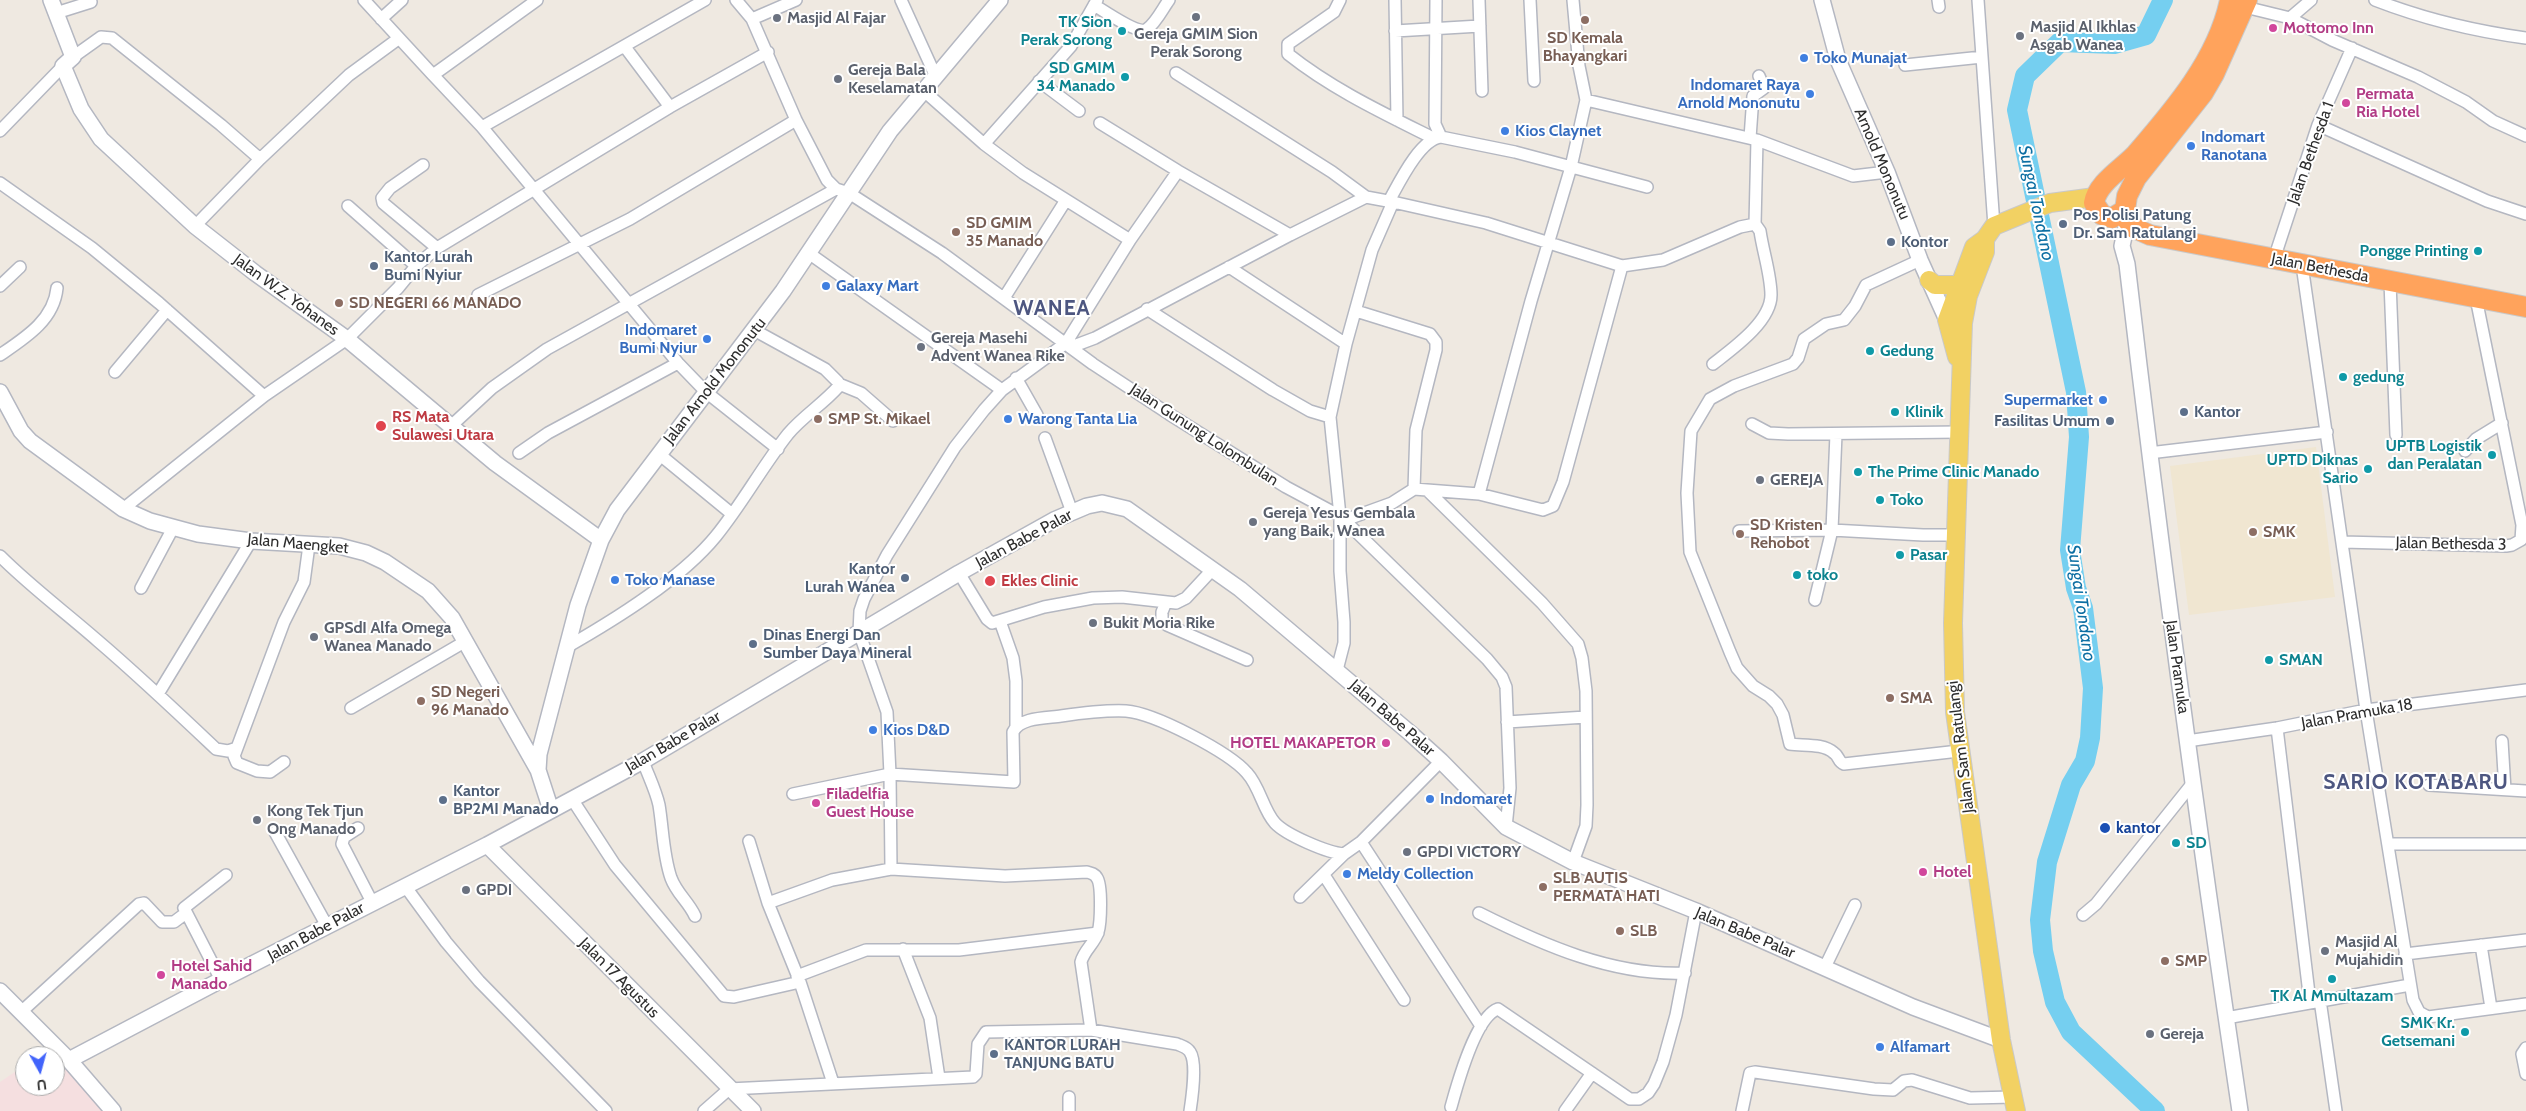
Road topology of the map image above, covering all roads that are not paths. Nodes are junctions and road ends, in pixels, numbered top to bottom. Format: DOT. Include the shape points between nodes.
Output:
graph roads {
  1 [pos="364,0"];
  2 [pos="402,0"];
  3 [pos="537,0"];
  4 [pos="704,0"];
  5 [pos="736,0"];
  6 [pos="796,0"];
  7 [pos="901,0"];
  8 [pos="1000,0"];
  9 [pos="1169,0"];
  10 [pos="1340,0"];
  11 [pos="1395,0"];
  12 [pos="1436,0"];
  13 [pos="1479,0"];
  14 [pos="1530,0"];
  15 [pos="1573,0"];
  16 [pos="1822,0"];
  17 [pos="1978,0"];
  18 [pos="2311,0"];
  19 [pos="2375,0"];
  20 [pos="91,2"];
  21 [pos="2241,2"];
  22 [pos="1096,3"];
  23 [pos="54,7"];
  24 [pos="2290,18"];
  25 [pos="381,19"];
  26 [pos="752,19"];
  27 [pos="1480,26"];
  28 [pos="1437,28"];
  29 [pos="1395,30"];
  30 [pos="2526,38"];
  31 [pos="398,39"];
  32 [pos="625,47"];
  33 [pos="2352,48"];
  34 [pos="768,52"];
  35 [pos="1982,57"];
  36 [pos="68,61"];
  37 [pos="1905,66"];
  38 [pos="1176,73"];
  39 [pos="433,75"];
  40 [pos="1759,76"];
  41 [pos="936,77"];
  42 [pos="1039,81"];
  43 [pos="1534,81"];
  44 [pos="924,91"];
  45 [pos="1482,91"];
  46 [pos="1586,100"];
  47 [pos="670,107"];
  48 [pos="1079,111"];
  49 [pos="796,120"];
  50 [pos="1397,120"];
  51 [pos="1100,123"];
  52 [pos="2318,125"];
  53 [pos="482,127"];
  54 [pos="0,131"];
  55 [pos="2526,136"];
  56 [pos="1437,137"];
  57 [pos="1754,139"];
  58 [pos="984,144"];
  59 [pos="260,159"];
  60 [pos="423,165"];
  61 [pos="1571,166"];
  62 [pos="1178,171"];
  63 [pos="1887,172"];
  64 [pos="0,183"];
  65 [pos="1647,187"];
  66 [pos="532,188"];
  67 [pos="843,191"];
  68 [pos="2098,192"];
  69 [pos="1366,197"];
  70 [pos="1066,200"];
  71 [pos="1391,202"];
  72 [pos="348,206"];
  73 [pos="2125,211"];
  74 [pos="2526,214"];
  75 [pos="1755,224"];
  76 [pos="195,226"];
  77 [pos="1989,233"];
  78 [pos="1290,235"];
  79 [pos="1130,240"];
  80 [pos="1548,242"];
  81 [pos="580,245"];
  82 [pos="437,248"];
  83 [pos="810,254"];
  84 [pos="2274,259"];
  85 [pos="1920,260"];
  86 [pos="2302,265"];
  87 [pos="416,266"];
  88 [pos="1622,266"];
  89 [pos="20,267"];
  90 [pos="1228,267"];
  91 [pos="1929,280"];
  92 [pos="2390,282"];
  93 [pos="1959,285"];
  94 [pos="0,286"];
  95 [pos="57,288"];
  96 [pos="478,295"];
  97 [pos="1004,298"];
  98 [pos="2476,298"];
  99 [pos="628,302"];
  100 [pos="2526,307"];
  101 [pos="1147,309"];
  102 [pos="167,310"];
  103 [pos="1356,311"];
  104 [pos="1953,323"];
  105 [pos="754,330"];
  106 [pos="347,339"];
  107 [pos="1346,344"];
  108 [pos="1068,345"];
  109 [pos="0,355"];
  110 [pos="678,363"];
  111 [pos="1713,364"];
  112 [pos="115,372"];
  113 [pos="1016,378"];
  114 [pos="839,384"];
  115 [pos="1002,390"];
  116 [pos="0,392"];
  117 [pos="706,392"];
  118 [pos="264,396"];
  119 [pos="1037,415"];
  120 [pos="1330,417"];
  121 [pos="893,421"];
  122 [pos="2502,423"];
  123 [pos="1752,424"];
  124 [pos="451,426"];
  125 [pos="1960,432"];
  126 [pos="2327,432"];
  127 [pos="1836,434"];
  128 [pos="2396,435"];
  129 [pos="1045,438"];
  130 [pos="778,448"];
  131 [pos="2465,452"];
  132 [pos="519,453"];
  133 [pos="2149,453"];
  134 [pos="659,454"];
  135 [pos="1414,489"];
  136 [pos="1427,490"];
  137 [pos="1479,494"];
  138 [pos="123,509"];
  139 [pos="1072,512"];
  140 [pos="732,514"];
  141 [pos="1342,518"];
  142 [pos="173,528"];
  143 [pos="1739,530"];
  144 [pos="1832,530"];
  145 [pos="1957,535"];
  146 [pos="601,540"];
  147 [pos="251,541"];
  148 [pos="2342,542"];
  149 [pos="309,545"];
  150 [pos="0,556"];
  151 [pos="1212,570"];
  152 [pos="959,573"];
  153 [pos="141,588"];
  154 [pos="1815,600"];
  155 [pos="1166,602"];
  156 [pos="1000,621"];
  157 [pos="859,632"];
  158 [pos="466,641"];
  159 [pos="567,646"];
  160 [pos="1247,660"];
  161 [pos="1337,670"];
  162 [pos="2526,690"];
  163 [pos="158,694"];
  164 [pos="351,708"];
  165 [pos="2366,710"];
  166 [pos="1586,717"];
  167 [pos="1507,722"];
  168 [pos="1016,727"];
  169 [pos="2277,728"];
  170 [pos="2187,741"];
  171 [pos="2502,741"];
  172 [pos="236,748"];
  173 [pos="1959,751"];
  174 [pos="643,761"];
  175 [pos="1442,761"];
  176 [pos="284,762"];
  177 [pos="538,770"];
  178 [pos="890,774"];
  179 [pos="2192,784"];
  180 [pos="2429,785"];
  181 [pos="2505,790"];
  182 [pos="2526,791"];
  183 [pos="793,794"];
  184 [pos="572,799"];
  185 [pos="551,810"];
  186 [pos="1506,827"];
  187 [pos="358,828"];
  188 [pos="274,832"];
  189 [pos="749,840"];
  190 [pos="1361,842"];
  191 [pos="2389,844"];
  192 [pos="2526,844"];
  193 [pos="487,845"];
  194 [pos="1344,854"];
  195 [pos="1573,862"];
  196 [pos="891,869"];
  197 [pos="226,875"];
  198 [pos="1324,875"];
  199 [pos="405,886"];
  200 [pos="1300,897"];
  201 [pos="372,902"];
  202 [pos="768,903"];
  203 [pos="1855,905"];
  204 [pos="1696,912"];
  205 [pos="186,913"];
  206 [pos="1479,913"];
  207 [pos="695,916"];
  208 [pos="2082,916"];
  209 [pos="327,926"];
  210 [pos="1098,933"];
  211 [pos="2526,940"];
  212 [pos="2481,945"];
  213 [pos="903,950"];
  214 [pos="2405,954"];
  215 [pos="1825,967"];
  216 [pos="1685,973"];
  217 [pos="799,979"];
  218 [pos="221,980"];
  219 [pos="2410,985"];
  220 [pos="0,991"];
  221 [pos="1404,1000"];
  222 [pos="2315,1001"];
  223 [pos="2526,1004"];
  224 [pos="2492,1008"];
  225 [pos="21,1012"];
  226 [pos="2226,1018"];
  227 [pos="1480,1026"];
  228 [pos="1091,1030"];
  229 [pos="2001,1040"];
  230 [pos="2526,1048"];
  231 [pos="69,1060"];
  232 [pos="1592,1073"];
  233 [pos="2526,1074"];
  234 [pos="939,1078"];
  235 [pos="833,1083"];
  236 [pos="729,1089"];
  237 [pos="1069,1097"];
  238 [pos="2015,1104"];
  239 [pos="1451,1107"];
  240 [pos="113,1111"];
  241 [pos="606,1111"];
  242 [pos="704,1111"];
  243 [pos="752,1111"];
  244 [pos="1069,1111"];
  245 [pos="1190,1111"];
  246 [pos="1565,1111"];
  247 [pos="1742,1111"];
  248 [pos="2240,1111"];
  249 [pos="2336,1111"];
  1 -- 25 [label="street"];
  2 -- 25 [label="street"];
  3 -- 39 [label="street"];
  4 -- 32 [label="street"];
  5 -- 26 [label="street"];
  6 -- 26 [label="street"];
  7 -- 41 [label="street"];
  8 -- 41 [label="street, Jalan Arnold Mononutu"];
  9 -- 22 [label="street" via="1148,28 1142,30 1133,28"];
  10 -- 50 [label="street" via="1334,12 1288,44 1288,54 1306,68"];
  11 -- 29 [label="street"];
  12 -- 28 [label="street"];
  13 -- 27 [label="street"];
  14 -- 43 [label="street"];
  15 -- 46 [label="street" via="1579,66"];
  16 -- 63 [label="street, Arnold Mononutu" via="1838,60"];
  17 -- 35 [label="street"];
  18 -- 24 [label="street"];
  19 -- 30 [label="street" via="2447,23"];
  20 -- 23 [label="street"];
  21 -- 24 [label="street"];
  21 -- 68 [label="highway" via="2204,64 2135,155"];
  21 -- 73 [label="highway" via="2224,57 2203,93 2146,164"];
  22 -- 42 [label="street" via="1071,46"];
  23 -- 36 [label="street, Jalan W.Z. Yohanes"];
  24 -- 33 [label="street"];
  25 -- 31 [label="street"];
  26 -- 34 [label="street"];
  27 -- 28 [label="street"];
  27 -- 45 [label="street"];
  28 -- 29 [label="street"];
  28 -- 56 [label="street"];
  29 -- 50 [label="street"];
  31 -- 39 [label="street"];
  31 -- 59 [label="street" via="349,75"];
  32 -- 47 [label="street"];
  32 -- 53 [label="street"];
  33 -- 52 [label="street, Jalan Bethesda 1"];
  33 -- 55 [label="street" via="2418,77 2466,102 2493,121"];
  34 -- 47 [label="street"];
  34 -- 49 [label="street"];
  35 -- 37 [label="street"];
  35 -- 77 [label="street"];
  36 -- 54 [label="street"];
  36 -- 59 [label="street" via="101,37 112,38"];
  36 -- 76 [label="street, Jalan W.Z. Yohanes" via="81,109 101,139"];
  38 -- 69 [label="street"];
  39 -- 53 [label="street"];
  40 -- 57 [label="street" via="1764,88 1753,96"];
  41 -- 44 [label="street, Jalan Arnold Mononutu"];
  42 -- 48 [label="street"];
  42 -- 58 [label="street"];
  44 -- 58 [label="street"];
  44 -- 67 [label="street, Jalan Arnold Mononutu"];
  46 -- 57 [label="street"];
  46 -- 61 [label="street"];
  47 -- 66 [label="street"];
  49 -- 67 [label="street" via="827,180"];
  49 -- 81 [label="street" via="682,190"];
  50 -- 56 [label="street"];
  51 -- 62 [label="street"];
  52 -- 74 [label="street" via="2487,201"];
  52 -- 84 [label="street, Jalan Bethesda 1"];
  53 -- 66 [label="street"];
  56 -- 61 [label="street" via="1474,142"];
  56 -- 71 [label="street" via="1408,168"];
  57 -- 63 [label="street" via="1853,176"];
  57 -- 75 [label="street"];
  58 -- 70 [label="street"];
  59 -- 76 [label="street"];
  60 -- 82 [label="street" via="382,198 383,203"];
  61 -- 65 [label="street"];
  61 -- 80 [label="street"];
  62 -- 78 [label="street"];
  62 -- 79 [label="street"];
  63 -- 85 [label="street, Arnold Mononutu"];
  64 -- 102 [label="street" via="92,248"];
  66 -- 81 [label="street"];
  66 -- 82 [label="street"];
  67 -- 83 [label="street, Jalan Arnold Mononutu"];
  67 -- 97 [label="street, Jalan Gunung Lolombulan" via="942,253"];
  67 -- 99 [label="street"];
  68 -- 73 [label="highway" via="2117,186"];
  68 -- 73 [label="highway" via="2096,208 2102,215 2112,218"];
  68 -- 77 [label="main road" via="2023,213"];
  69 -- 71 [label="street"];
  69 -- 78 [label="street"];
  70 -- 79 [label="street"];
  70 -- 97 [label="street"];
  71 -- 80 [label="street" via="1486,223"];
  71 -- 103 [label="street" via="1372,250"];
  72 -- 87 [label="street"];
  73 -- 84 [label="highway, Jalan Bethesda" via="2141,232 2150,235"];
  73 -- 133 [label="street, Jalan Pramuka" via="2122,246 2127,264"];
  75 -- 88 [label="street" via="1740,227 1663,260"];
  75 -- 111 [label="street" via="1759,229 1771,295 1768,308 1749,334"];
  76 -- 106 [label="street, Jalan W.Z. Yohanes"];
  77 -- 93 [label="main road" via="1974,247"];
  77 -- 104 [label="main road, Jalan Sam Ratulangi" via="1968,296"];
  78 -- 90 [label="street"];
  79 -- 108 [label="street"];
  80 -- 88 [label="street"];
  80 -- 137 [label="street"];
  81 -- 96 [label="street"];
  81 -- 99 [label="street"];
  82 -- 87 [label="street"];
  83 -- 105 [label="street, Jalan Arnold Mononutu"];
  83 -- 115 [label="street"];
  84 -- 86 [label="highway, Jalan Bethesda"];
  85 -- 91 [label="street, Arnold Mononutu"];
  85 -- 173 [label="street" via="1866,285 1844,320 1826,324 1804,339 1793,364 1710,398 1691,431 1687,493 1690,552 1737,668 1753,686 1775,700 1783,715 1790,744 1823,748 1835,753 1844,764"];
  86 -- 92 [label="highway, Jalan Bethesda"];
  86 -- 126 [label="street"];
  87 -- 106 [label="street"];
  88 -- 137 [label="street" via="1554,506 1543,510"];
  89 -- 94 [label="street"];
  90 -- 101 [label="street"];
  90 -- 107 [label="street"];
  91 -- 93 [label="main road" via="1940,286"];
  91 -- 104 [label="street, Arnold Mononutu"];
  92 -- 98 [label="highway, Jalan Bethesda"];
  92 -- 128 [label="street"];
  93 -- 104 [label="main road"];
  95 -- 109 [label="street" via="55,302 32,334"];
  97 -- 108 [label="street, Jalan Gunung Lolombulan"];
  98 -- 100 [label="highway, Jalan Bethesda"];
  98 -- 122 [label="street, Jalan Bethesda 3"];
  99 -- 110 [label="street"];
  99 -- 124 [label="street" via="528,361 492,388"];
  101 -- 108 [label="street" via="1095,338"];
  101 -- 120 [label="street" via="1273,390"];
  102 -- 112 [label="street"];
  102 -- 118 [label="street"];
  103 -- 107 [label="street"];
  103 -- 135 [label="street" via="1430,334 1436,342 1414,437"];
  104 -- 125 [label="main road, Jalan Sam Ratulangi" via="1962,379"];
  105 -- 114 [label="street" via="825,370"];
  105 -- 117 [label="street, Jalan Arnold Mononutu"];
  106 -- 118 [label="street"];
  106 -- 124 [label="street, Jalan W.Z. Yohanes"];
  107 -- 120 [label="street"];
  108 -- 113 [label="street"];
  108 -- 141 [label="street, Jalan Gunung Lolombulan" via="1195,431"];
  110 -- 117 [label="street"];
  110 -- 132 [label="street" via="548,433"];
  113 -- 115 [label="street"];
  113 -- 119 [label="street"];
  114 -- 121 [label="street" via="861,393"];
  114 -- 130 [label="street" via="806,414"];
  115 -- 157 [label="street" via="941,467 887,555 864,599"];
  116 -- 138 [label="street, Jalan Maengket" via="26,437"];
  117 -- 130 [label="street"];
  117 -- 134 [label="street, Jalan Arnold Mononutu"];
  118 -- 138 [label="street"];
  120 -- 141 [label="street"];
  122 -- 131 [label="street" via="2476,439"];
  122 -- 148 [label="street, Jalan Bethesda 3" via="2523,533 2518,543 2506,546"];
  123 -- 127 [label="street" via="1769,432"];
  124 -- 146 [label="street, Jalan W.Z. Yohanes" via="495,463"];
  125 -- 127 [label="street"];
  125 -- 145 [label="main road, Jalan Sam Ratulangi"];
  126 -- 133 [label="street"];
  126 -- 148 [label="street"];
  127 -- 144 [label="street"];
  129 -- 139 [label="street"];
  130 -- 140 [label="street"];
  133 -- 170 [label="street, Jalan Pramuka"];
  134 -- 140 [label="street"];
  134 -- 146 [label="street, Jalan Arnold Mononutu" via="617,510"];
  135 -- 136 [label="street"];
  135 -- 141 [label="street" via="1392,503"];
  136 -- 137 [label="street"];
  136 -- 166 [label="street" via="1542,603 1578,644 1585,675"];
  138 -- 142 [label="street, Jalan Maengket"];
  139 -- 151 [label="street, Jalan Babe Palar" via="1102,503 1127,510"];
  139 -- 152 [label="street, Jalan Babe Palar"];
  140 -- 159 [label="street" via="716,536 686,566 600,628"];
  141 -- 161 [label="street" via="1340,571 1344,643"];
  141 -- 167 [label="street, Jalan Gunung Lolombulan" via="1488,659 1506,687"];
  142 -- 147 [label="street, Jalan Maengket"];
  142 -- 153 [label="street"];
  143 -- 144 [label="street"];
  144 -- 145 [label="street"];
  144 -- 154 [label="street"];
  145 -- 173 [label="main road, Jalan Sam Ratulangi" via="1952,670"];
  146 -- 159 [label="street, Jalan Arnold Mononutu"];
  147 -- 149 [label="street, Jalan Maengket"];
  147 -- 163 [label="street"];
  148 -- 165 [label="street"];
  149 -- 158 [label="street, Jalan Maengket" via="353,549 386,562 428,592 452,618"];
  149 -- 172 [label="street" via="304,582 284,622"];
  150 -- 163 [label="street" via="34,590"];
  151 -- 155 [label="street" via="1186,598 1176,603"];
  151 -- 161 [label="street, Jalan Babe Palar" via="1240,588"];
  152 -- 156 [label="street" via="989,621"];
  152 -- 157 [label="street, Jalan Babe Palar"];
  155 -- 156 [label="street" via="1122,597 1093,598 1044,607"];
  155 -- 160 [label="street" via="1162,620 1167,625"];
  156 -- 168 [label="street" via="1013,658"];
  157 -- 174 [label="street, Jalan Babe Palar"];
  157 -- 178 [label="street" via="886,707"];
  158 -- 164 [label="street"];
  158 -- 177 [label="street, Jalan Maengket"];
  159 -- 177 [label="street, Jalan Arnold Mononutu" via="543,736"];
  161 -- 175 [label="street, Jalan Babe Palar"];
  162 -- 165 [label="street, Jalan Pramuka 18"];
  163 -- 172 [label="street" via="216,750"];
  165 -- 169 [label="street, Jalan Pramuka 18"];
  165 -- 191 [label="street"];
  166 -- 167 [label="street"];
  166 -- 195 [label="street" via="1586,826"];
  167 -- 186 [label="street, Jalan Gunung Lolombulan" via="1510,788"];
  168 -- 178 [label="street" via="1013,732 1014,782"];
  168 -- 194 [label="street" via="1022,722 1086,712 1125,711 1162,722 1240,766 1252,778 1275,823 1325,851"];
  169 -- 170 [label="street, Jalan Pramuka 18"];
  169 -- 222 [label="street"];
  170 -- 179 [label="street, Jalan Pramuka"];
  171 -- 181 [label="street"];
  172 -- 176 [label="street" via="237,764 257,771 270,772"];
  173 -- 229 [label="main road, Jalan Sam Ratulangi"];
  174 -- 184 [label="street, Jalan Babe Palar"];
  174 -- 207 [label="street" via="658,804 670,876 678,894 687,900"];
  175 -- 186 [label="street, Jalan Babe Palar"];
  175 -- 190 [label="street"];
  177 -- 185 [label="street, Jalan Arnold Mononutu"];
  178 -- 183 [label="street"];
  178 -- 196 [label="street"];
  179 -- 208 [label="street" via="2096,904"];
  179 -- 226 [label="street, Jalan Pramuka"];
  180 -- 181 [label="street"];
  181 -- 182 [label="street"];
  184 -- 185 [label="street, Jalan Babe Palar"];
  184 -- 217 [label="street" via="615,865 724,996 734,998"];
  185 -- 193 [label="street, Jalan Babe Palar"];
  186 -- 195 [label="street, Jalan Babe Palar"];
  187 -- 201 [label="street" via="344,838 342,844"];
  188 -- 209 [label="street"];
  189 -- 202 [label="street"];
  190 -- 194 [label="street"];
  190 -- 227 [label="street"];
  191 -- 192 [label="street"];
  191 -- 214 [label="street"];
  193 -- 199 [label="street, Jalan Babe Palar"];
  193 -- 236 [label="street, Jalan 17 Agustus"];
  194 -- 198 [label="street"];
  195 -- 204 [label="street, Jalan Babe Palar"];
  196 -- 202 [label="street" via="832,880"];
  196 -- 210 [label="street" via="1005,876 1090,873 1098,880"];
  197 -- 205 [label="street" via="186,905"];
  198 -- 200 [label="street"];
  198 -- 221 [label="street"];
  199 -- 201 [label="street, Jalan Babe Palar"];
  199 -- 241 [label="street" via="479,982"];
  201 -- 209 [label="street, Jalan Babe Palar"];
  202 -- 217 [label="street"];
  203 -- 215 [label="street"];
  204 -- 215 [label="street, Jalan Babe Palar"];
  204 -- 216 [label="street"];
  205 -- 218 [label="street"];
  205 -- 225 [label="street" via="174,922 162,922 144,903 139,904"];
  206 -- 216 [label="street" via="1555,947 1616,968 1664,974"];
  209 -- 218 [label="street, Jalan Babe Palar"];
  210 -- 213 [label="street" via="959,950"];
  210 -- 228 [label="street" via="1081,962"];
  211 -- 212 [label="street"];
  212 -- 214 [label="street"];
  212 -- 224 [label="street"];
  213 -- 217 [label="street" via="886,948 857,952"];
  213 -- 234 [label="street" via="930,1018"];
  214 -- 219 [label="street"];
  215 -- 229 [label="street, Jalan Babe Palar" via="1914,1008"];
  216 -- 232 [label="street" via="1663,1062 1648,1093 1630,1100"];
  217 -- 235 [label="street"];
  218 -- 231 [label="street, Jalan Babe Palar"];
  219 -- 222 [label="street"];
  219 -- 224 [label="street" via="2413,1000 2423,1016"];
  220 -- 225 [label="street"];
  222 -- 226 [label="street"];
  222 -- 249 [label="street"];
  223 -- 224 [label="street"];
  225 -- 231 [label="street"];
  226 -- 248 [label="street, Jalan Pramuka"];
  227 -- 232 [label="street" via="1492,1011 1500,1010"];
  227 -- 239 [label="street"];
  228 -- 234 [label="street" via="986,1032 978,1044 975,1075"];
  228 -- 245 [label="street" via="1177,1044 1188,1049 1193,1062"];
  229 -- 238 [label="main road, Jalan Sam Ratulangi"];
  230 -- 233 [label="street" via="2522,1054"];
  231 -- 240 [label="street"];
  232 -- 246 [label="street"];
  234 -- 235 [label="street"];
  235 -- 236 [label="street"];
  236 -- 242 [label="street"];
  236 -- 243 [label="street, Jalan 17 Agustus"];
  237 -- 244 [label="street"];
  238 -- 247 [label="street" via="1970,1098 1912,1080 1904,1081 1893,1090 1755,1072 1750,1073 1748,1079"];
}
